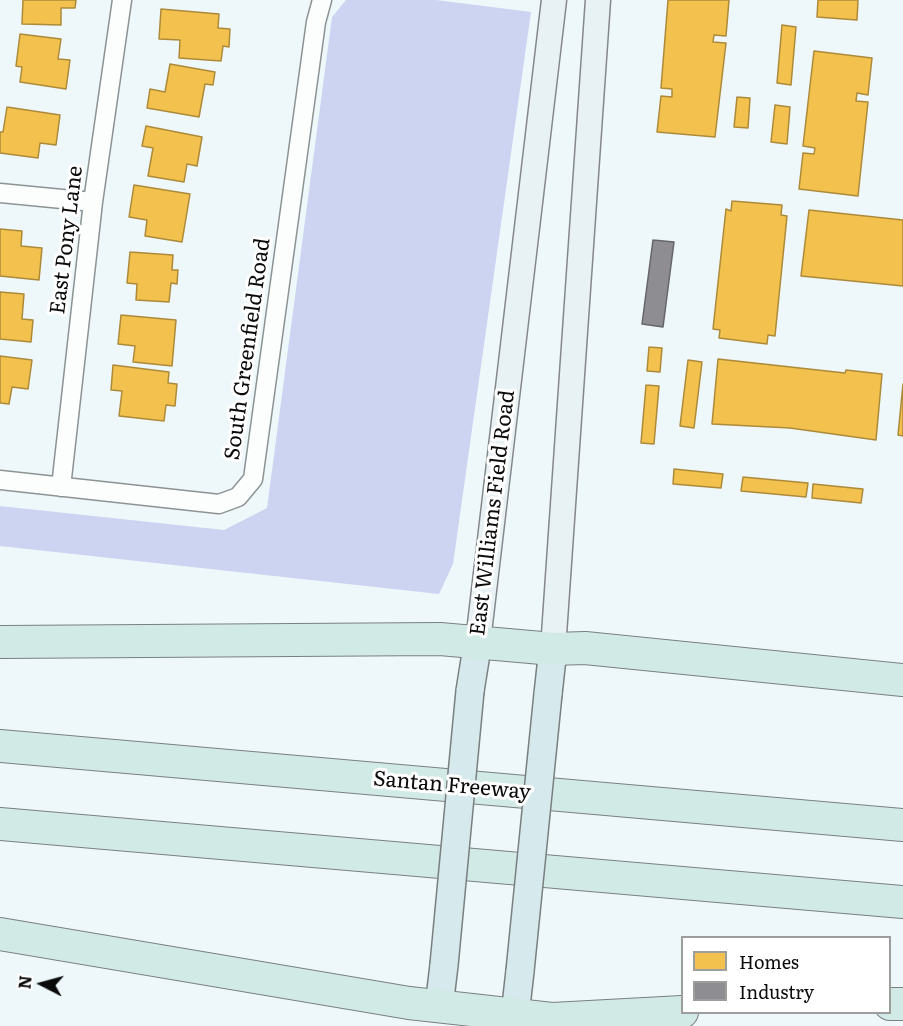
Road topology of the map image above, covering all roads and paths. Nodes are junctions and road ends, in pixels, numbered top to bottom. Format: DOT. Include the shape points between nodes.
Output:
graph roads {
  1 [pos="122,0"];
  2 [pos="322,0"];
  3 [pos="554,0"];
  4 [pos="598,0"];
  5 [pos="0,193"];
  6 [pos="93,202"];
  7 [pos="0,480"];
  8 [pos="61,487"];
  9 [pos="478,641"];
  10 [pos="0,642"];
  11 [pos="553,649"];
  12 [pos="903,680"];
  13 [pos="0,746"];
  14 [pos="0,824"];
  15 [pos="903,825"];
  16 [pos="903,902"];
  17 [pos="0,934"];
  18 [pos="681,1012"];
  19 [pos="438,1016"];
  20 [pos="515,1021"];
  1 -- 6 [label="street, East Pony Lane"];
  2 -- 8 [label="street, South Greenfield Road" via="253,479 238,497 219,504"];
  3 -- 9 [label="main road, East Williams Field Road"];
  4 -- 11 [label="main road"];
  5 -- 6 [label="street"];
  6 -- 8 [label="street, East Pony Lane"];
  7 -- 8 [label="street, South Greenfield Road"];
  9 -- 10 [label="highway"];
  9 -- 11 [label="highway"];
  9 -- 19 [label="main road, East Williams Field Road, bridge"];
  11 -- 12 [label="highway" via="585,648"];
  11 -- 20 [label="main road, bridge"];
  13 -- 15 [label="highway, Santan Freeway"];
  14 -- 16 [label="highway"];
  17 -- 19 [label="highway"];
  18 -- 20 [label="highway"];
  19 -- 20 [label="highway"];
}
